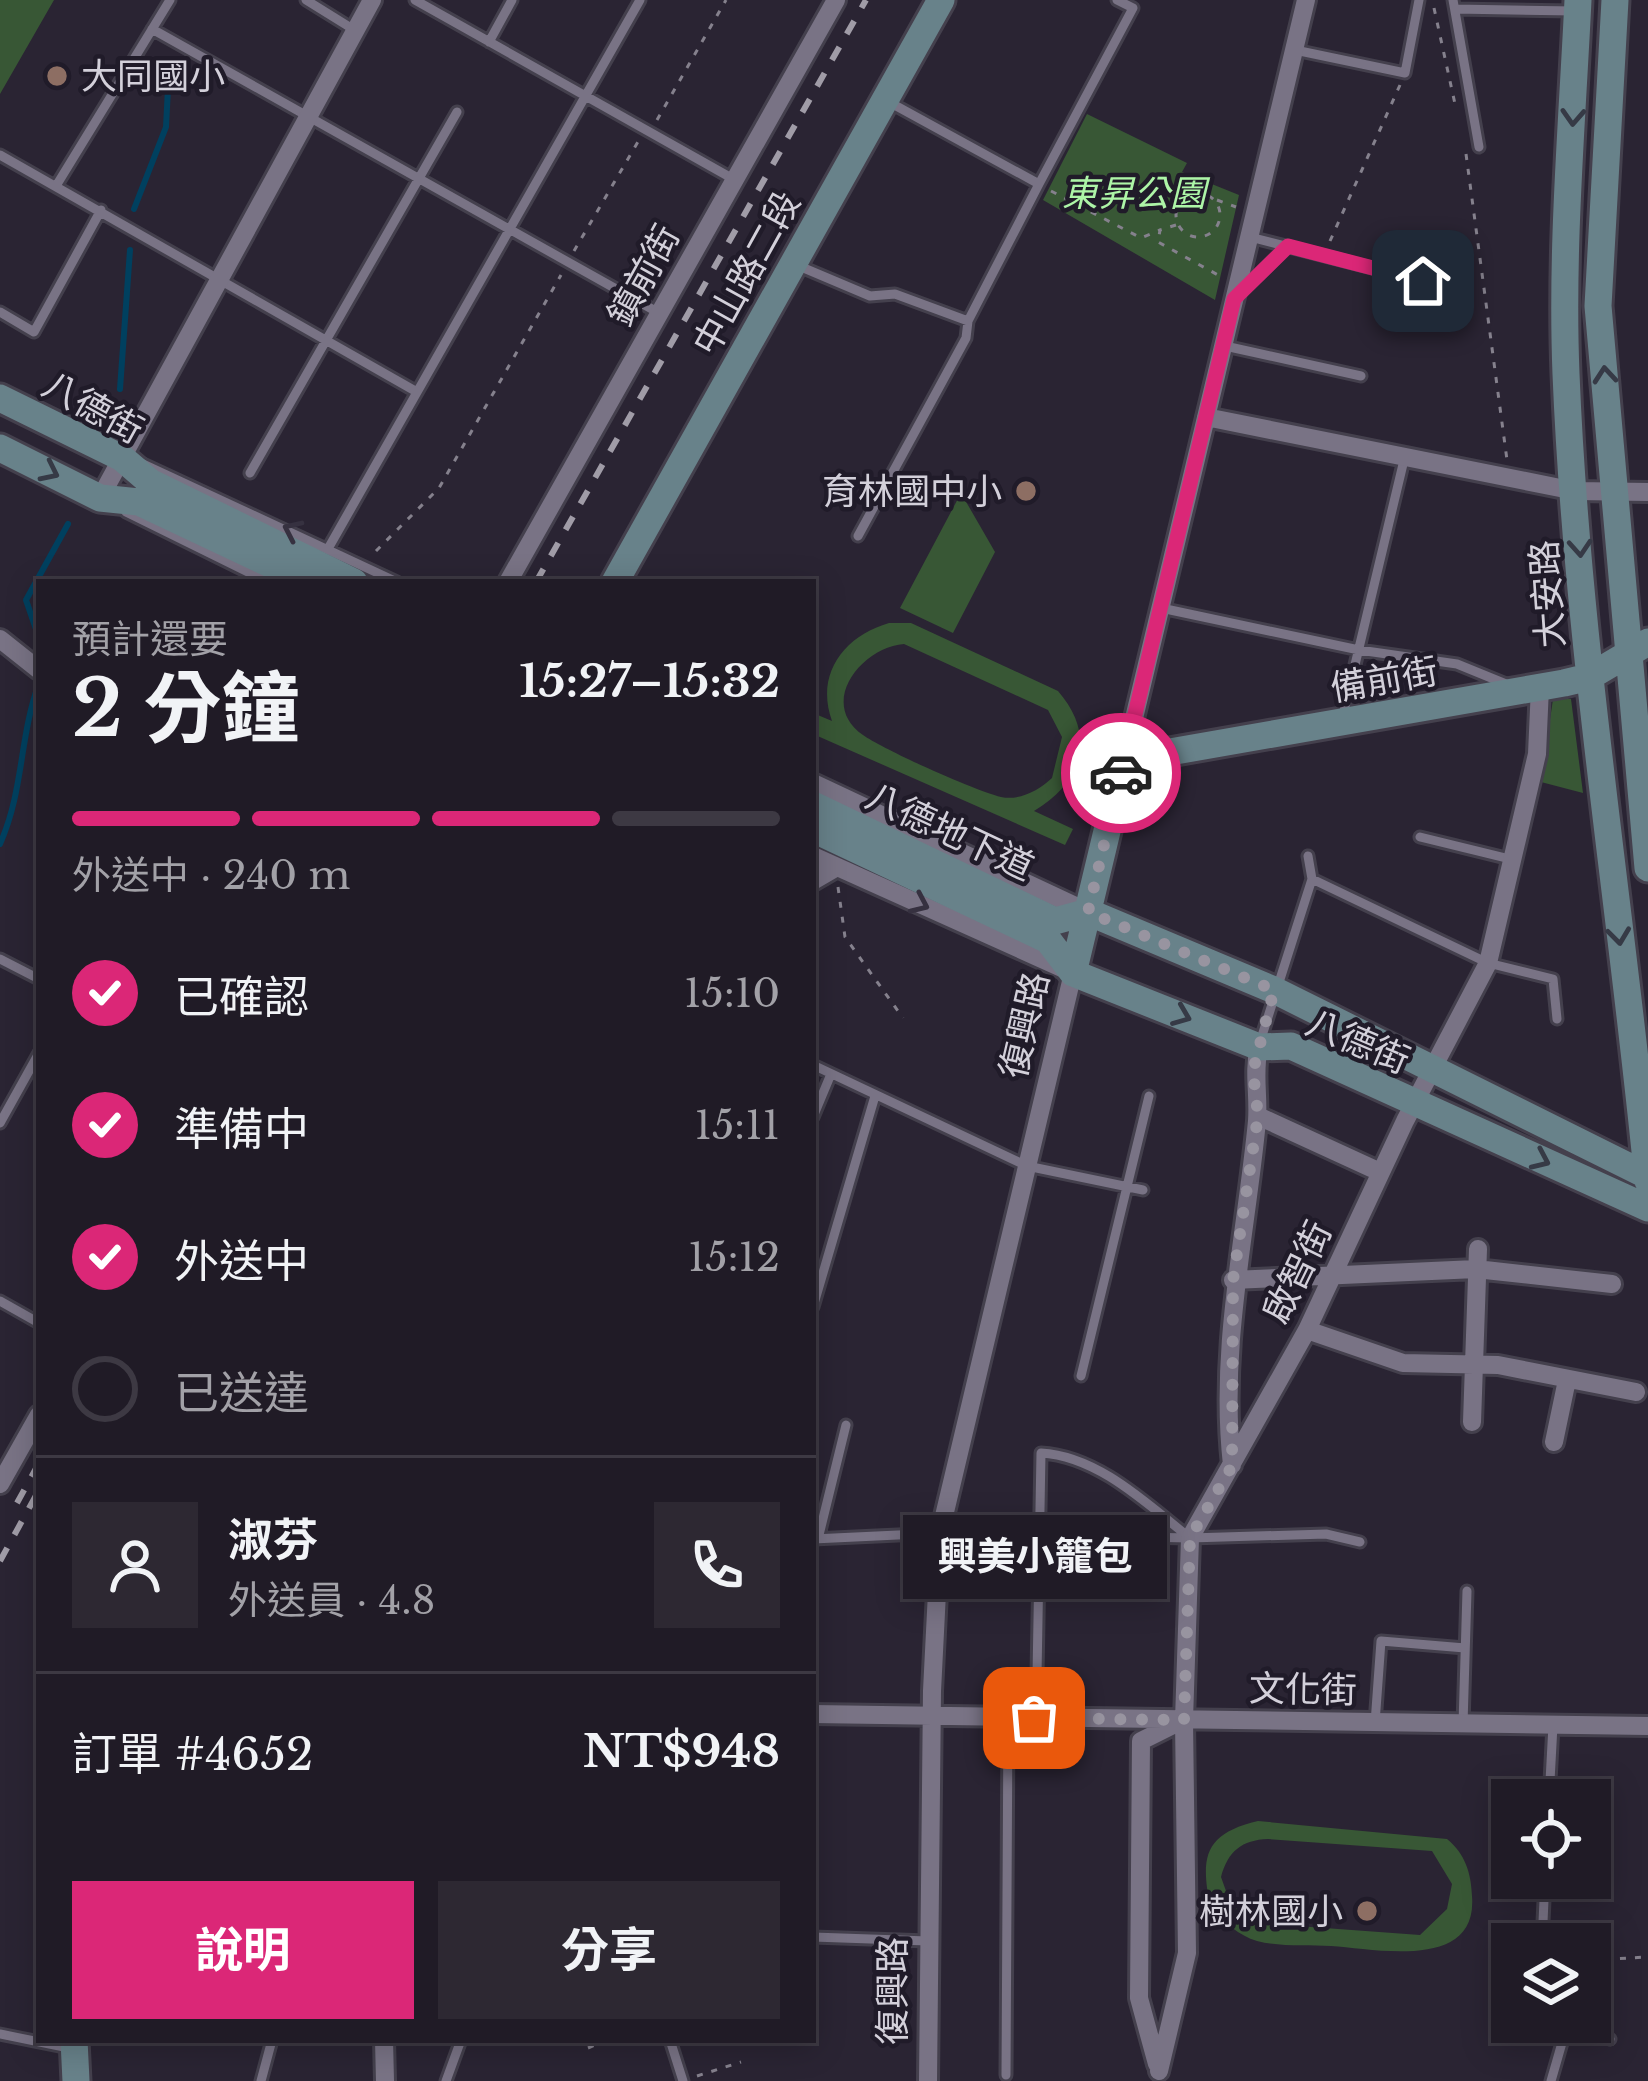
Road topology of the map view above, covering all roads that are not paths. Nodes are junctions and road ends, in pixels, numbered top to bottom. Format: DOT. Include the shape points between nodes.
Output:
graph roads {
  1 [pos="170,0"];
  2 [pos="306,0"];
  3 [pos="373,0"];
  4 [pos="415,0"];
  5 [pos="512,0"];
  6 [pos="640,0"];
  7 [pos="836,0"];
  8 [pos="941,0"];
  9 [pos="1117,0"];
  10 [pos="1306,0"];
  11 [pos="1419,0"];
  12 [pos="1615,0"];
  13 [pos="1454,4"];
  14 [pos="1578,6"];
  15 [pos="152,29"];
  16 [pos="356,32"];
  17 [pos="488,42"];
  18 [pos="1294,50"];
  19 [pos="586,97"];
  20 [pos="885,99"];
  21 [pos="457,112"];
  22 [pos="309,118"];
  23 [pos="1479,147"];
  24 [pos="0,155"];
  25 [pos="735,179"];
  26 [pos="420,180"];
  27 [pos="1039,184"];
  28 [pos="56,185"];
  29 [pos="101,210"];
  30 [pos="509,230"];
  31 [pos="1250,237"];
  32 [pos="1288,246"];
  33 [pos="793,263"];
  34 [pos="221,279"];
  35 [pos="1423,281"];
  36 [pos="1236,292"];
  37 [pos="0,312"];
  38 [pos="659,314"];
  39 [pos="968,320"];
  40 [pos="326,339"];
  41 [pos="1223,346"];
  42 [pos="1361,376"];
  43 [pos="417,392"];
  44 [pos="0,398"];
  45 [pos="1206,418"];
  46 [pos="0,449"];
  47 [pos="122,458"];
  48 [pos="1404,460"];
  49 [pos="250,472"];
  50 [pos="1618,490"];
  51 [pos="1575,491"];
  52 [pos="145,492"];
  53 [pos="1648,492"];
  54 [pos="100,498"];
  55 [pos="858,536"];
  56 [pos="329,547"];
  57 [pos="262,579"];
  58 [pos="303,579"];
  59 [pos="347,579"];
  60 [pos="392,579"];
  61 [pos="510,579"];
  62 [pos="617,579"];
  63 [pos="1160,608"];
  64 [pos="0,640"];
  65 [pos="1638,647"];
  66 [pos="1359,650"];
  67 [pos="36,668"];
  68 [pos="1589,677"];
  69 [pos="1531,689"];
  70 [pos="1341,724"];
  71 [pos="1124,760"];
  72 [pos="816,784"];
  73 [pos="816,808"];
  74 [pos="816,831"];
  75 [pos="1420,837"];
  76 [pos="1308,856"];
  77 [pos="816,857"];
  78 [pos="1516,860"];
  79 [pos="837,867"];
  80 [pos="1648,868"];
  81 [pos="816,879"];
  82 [pos="1312,879"];
  83 [pos="1088,912"];
  84 [pos="1051,930"];
  85 [pos="0,959"];
  86 [pos="1488,963"];
  87 [pos="1073,973"];
  88 [pos="36,977"];
  89 [pos="1274,990"];
  90 [pos="1557,1019"];
  91 [pos="1259,1047"];
  92 [pos="36,1058"];
  93 [pos="816,1066"];
  94 [pos="1436,1071"];
  95 [pos="831,1074"];
  96 [pos="875,1096"];
  97 [pos="1150,1096"];
  98 [pos="1415,1104"];
  99 [pos="816,1110"];
  100 [pos="1258,1116"];
  101 [pos="0,1124"];
  102 [pos="1027,1166"];
  103 [pos="1380,1172"];
  104 [pos="1648,1178"];
  105 [pos="1128,1188"];
  106 [pos="1143,1190"];
  107 [pos="1648,1208"];
  108 [pos="1477,1259"];
  109 [pos="1332,1279"];
  110 [pos="1233,1280"];
  111 [pos="1612,1284"];
  112 [pos="816,1296"];
  113 [pos="0,1301"];
  114 [pos="36,1321"];
  115 [pos="1307,1330"];
  116 [pos="1472,1365"];
  117 [pos="1081,1376"];
  118 [pos="1567,1380"];
  119 [pos="1636,1392"];
  120 [pos="36,1420"];
  121 [pos="1472,1422"];
  122 [pos="845,1424"];
  123 [pos="1554,1442"];
  124 [pos="1232,1466"];
  125 [pos="0,1484"];
  126 [pos="940,1533"];
  127 [pos="816,1535"];
  128 [pos="1043,1535"];
  129 [pos="1190,1538"];
  130 [pos="816,1539"];
  131 [pos="1360,1542"];
  132 [pos="1467,1592"];
  133 [pos="1465,1648"];
  134 [pos="1037,1675"];
  135 [pos="816,1714"];
  136 [pos="932,1716"];
  137 [pos="1008,1718"];
  138 [pos="1184,1720"];
  139 [pos="1375,1723"];
  140 [pos="1463,1724"];
  141 [pos="1553,1725"];
  142 [pos="1648,1726"];
  143 [pos="1550,1779"];
  144 [pos="816,1937"];
  145 [pos="928,1941"];
  146 [pos="0,2034"];
  147 [pos="36,2039"];
  148 [pos="271,2043"];
  149 [pos="384,2043"];
  150 [pos="460,2043"];
  151 [pos="671,2043"];
  152 [pos="1562,2043"];
  153 [pos="74,2045"];
  154 [pos="1006,2075"];
  155 [pos="1158,2076"];
  156 [pos="76,2081"];
  157 [pos="262,2081"];
  158 [pos="385,2081"];
  159 [pos="446,2081"];
  160 [pos="683,2081"];
  161 [pos="928,2081"];
  162 [pos="1551,2081"];
  1 -- 15 [label="lane"];
  2 -- 16 [label="lane"];
  3 -- 16 [label="street"];
  4 -- 17 [label="lane"];
  5 -- 17 [label="lane"];
  6 -- 19 [label="lane"];
  7 -- 25 [label="street, 鎮前街"];
  8 -- 20 [label="street, 中山路二段"];
  9 -- 27 [label="lane" via="1133,8"];
  10 -- 18 [label="street, 復興路"];
  11 -- 18 [label="lane" via="1405,73"];
  50 -- 12 [label="street, one-way" via="1598,306"];
  13 -- 14 [label="lane"];
  13 -- 23 [label="lane"];
  14 -- 51 [label="street, 大安路, one-way" via="1564,306"];
  15 -- 22 [label="lane"];
  15 -- 28 [label="lane"];
  16 -- 22 [label="street"];
  17 -- 19 [label="lane"];
  18 -- 31 [label="street, 復興路"];
  19 -- 25 [label="lane"];
  19 -- 30 [label="lane"];
  20 -- 27 [label="lane"];
  20 -- 33 [label="street, 中山路二段"];
  21 -- 26 [label="lane"];
  22 -- 26 [label="lane"];
  22 -- 34 [label="street"];
  24 -- 28 [label="lane"];
  25 -- 38 [label="street, 鎮前街"];
  26 -- 30 [label="lane"];
  26 -- 40 [label="lane"];
  27 -- 39 [label="lane"];
  28 -- 29 [label="lane"];
  29 -- 34 [label="lane"];
  29 -- 37 [label="lane" via="34,332"];
  30 -- 38 [label="lane"];
  30 -- 43 [label="lane"];
  31 -- 32 [label="lane"];
  31 -- 36 [label="street, 復興路"];
  32 -- 35 [label="lane"];
  32 -- 36 [label="lane"];
  33 -- 39 [label="lane" via="870,296 896,294"];
  33 -- 62 [label="street, 中山路二段"];
  34 -- 40 [label="lane"];
  34 -- 47 [label="street"];
  36 -- 41 [label="street, 復興路"];
  38 -- 61 [label="street, 鎮前街"];
  39 -- 55 [label="lane" via="966,338"];
  40 -- 43 [label="lane"];
  40 -- 49 [label="lane"];
  41 -- 42 [label="lane"];
  41 -- 45 [label="street, 復興路"];
  43 -- 56 [label="lane"];
  44 -- 47 [label="street, 八德街"];
  45 -- 48 [label="street"];
  45 -- 63 [label="street, 復興路"];
  46 -- 54 [label="street, 八德街, one-way"];
  47 -- 52 [label="street, 八德街"];
  47 -- 54 [label="street"];
  56 -- 47 [label="lane, one-way"];
  48 -- 51 [label="street"];
  48 -- 66 [label="lane"];
  50 -- 51 [label="street"];
  50 -- 53 [label="street"];
  50 -- 65 [label="street"];
  51 -- 68 [label="street, 大安路, one-way"];
  52 -- 54 [label="street, 八德街"];
  52 -- 58 [label="street"];
  52 -- 59 [label="street"];
  54 -- 57 [label="lane"];
  56 -- 60 [label="lane"];
  63 -- 66 [label="lane"];
  63 -- 71 [label="street, 復興路"];
  64 -- 67 [label="street"];
  65 -- 68 [label="street, 備前街"];
  65 -- 80 [label="street"];
  66 -- 69 [label="lane" via="1457,664"];
  66 -- 70 [label="lane"];
  68 -- 69 [label="street, 備前街"];
  68 -- 104 [label="street, 大安路, one-way"];
  69 -- 70 [label="street, 備前街"];
  69 -- 78 [label="street, 啟智街" via="1537,754"];
  70 -- 71 [label="street, 備前街"];
  71 -- 83 [label="street, 復興路"];
  72 -- 83 [label="street"];
  73 -- 84 [label="street, 八德地下道"];
  74 -- 84 [label="street, 八德地下道"];
  75 -- 78 [label="lane"];
  76 -- 82 [label="lane"];
  77 -- 79 [label="street"];
  78 -- 86 [label="street, 啟智街"];
  79 -- 81 [label="street"];
  79 -- 87 [label="street, one-way"];
  82 -- 86 [label="lane"];
  82 -- 89 [label="lane"];
  83 -- 84 [label="street"];
  83 -- 87 [label="street, 復興路"];
  83 -- 89 [label="street, 八德街"];
  84 -- 87 [label="street"];
  85 -- 88 [label="lane"];
  86 -- 90 [label="lane" via="1553,979"];
  86 -- 94 [label="street, 啟智街"];
  87 -- 91 [label="street, 八德街, one-way"];
  87 -- 102 [label="street, 復興路"];
  89 -- 91 [label="lane"];
  89 -- 94 [label="street, 八德街"];
  91 -- 98 [label="street, 八德街" via="1291,1046"];
  91 -- 100 [label="street"];
  92 -- 101 [label="lane"];
  93 -- 95 [label="lane"];
  94 -- 98 [label="street, 啟智街"];
  94 -- 104 [label="street, 八德街"];
  95 -- 96 [label="lane"];
  95 -- 99 [label="lane"];
  96 -- 102 [label="lane"];
  96 -- 112 [label="lane"];
  97 -- 105 [label="lane"];
  98 -- 103 [label="street, 啟智街"];
  98 -- 107 [label="street, 八德街, one-way"];
  100 -- 103 [label="street"];
  100 -- 110 [label="street"];
  102 -- 105 [label="lane"];
  102 -- 126 [label="street, 復興路"];
  103 -- 109 [label="street, 啟智街"];
  105 -- 106 [label="lane"];
  105 -- 117 [label="lane"];
  108 -- 109 [label="street"];
  108 -- 111 [label="street"];
  108 -- 116 [label="street"];
  109 -- 110 [label="street"];
  109 -- 115 [label="street, 啟智街"];
  110 -- 124 [label="street"];
  113 -- 114 [label="lane"];
  115 -- 116 [label="street" via="1403,1364"];
  115 -- 124 [label="street, 啟智街"];
  116 -- 118 [label="street"];
  116 -- 121 [label="street"];
  118 -- 119 [label="street"];
  118 -- 123 [label="street"];
  120 -- 125 [label="street"];
  122 -- 127 [label="lane"];
  124 -- 129 [label="street, 啟智街"];
  126 -- 128 [label="lane"];
  126 -- 130 [label="lane"];
  126 -- 136 [label="street, 復興路"];
  128 -- 129 [label="lane"];
  128 -- 129 [label="lane" via="1041,1453 1068,1454"];
  128 -- 134 [label="lane"];
  129 -- 131 [label="lane" via="1325,1534"];
  129 -- 138 [label="street, 啟智街"];
  132 -- 133 [label="lane"];
  133 -- 139 [label="lane" via="1381,1641"];
  133 -- 140 [label="lane"];
  135 -- 136 [label="street, 文化街"];
  136 -- 137 [label="street, 文化街"];
  136 -- 145 [label="street, 復興路"];
  137 -- 138 [label="street, 文化街"];
  137 -- 154 [label="lane"];
  138 -- 139 [label="street, 文化街"];
  138 -- 155 [label="street, 啟智街" via="1187,1953"];
  138 -- 155 [label="street" via="1141,1741 1139,1998"];
  139 -- 140 [label="street, 文化街"];
  140 -- 141 [label="street, 文化街"];
  141 -- 142 [label="street, 文化街"];
  141 -- 143 [label="lane"];
  144 -- 145 [label="lane"];
  145 -- 161 [label="street, 復興路"];
  146 -- 147 [label="lane"];
  148 -- 157 [label="lane"];
  149 -- 158 [label="street"];
  150 -- 159 [label="lane"];
  151 -- 160 [label="lane"];
  152 -- 162 [label="lane"];
  153 -- 156 [label="street"];
}
